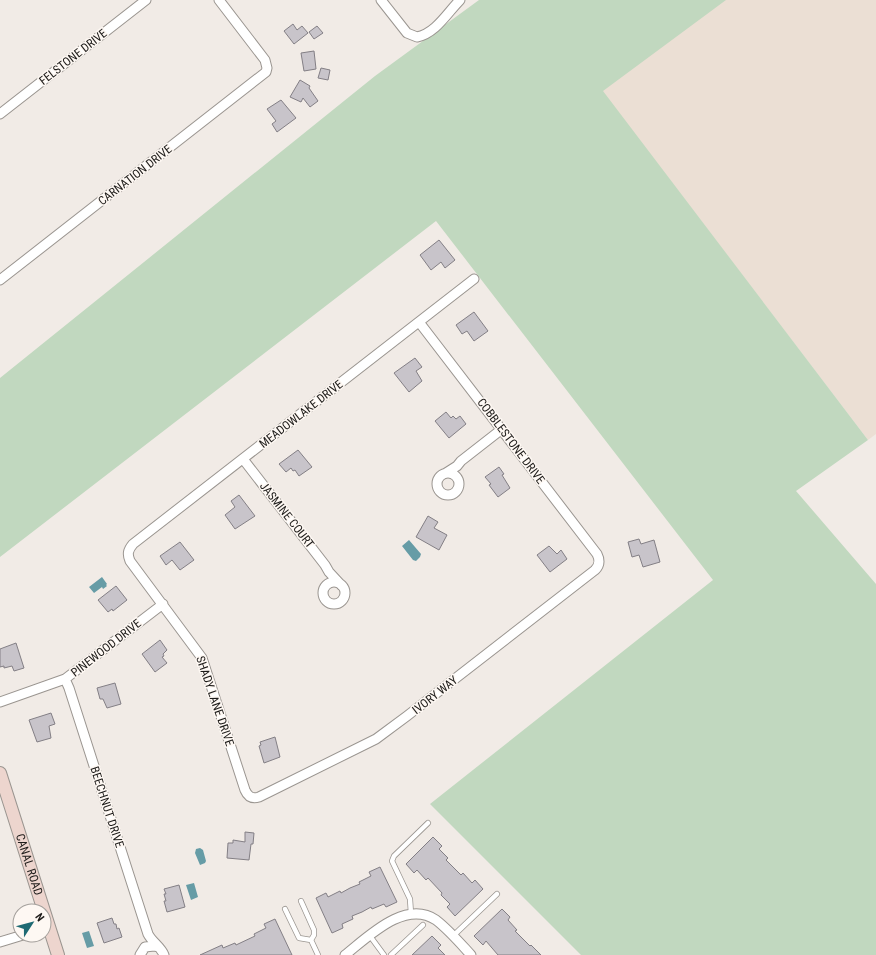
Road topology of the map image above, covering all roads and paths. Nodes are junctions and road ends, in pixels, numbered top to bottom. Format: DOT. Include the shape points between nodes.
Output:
graph roads {
  1 [pos="146,0"];
  2 [pos="219,0"];
  3 [pos="381,0"];
  4 [pos="460,0"];
  5 [pos="0,114"];
  6 [pos="474,279"];
  7 [pos="0,280"];
  8 [pos="419,322"];
  9 [pos="502,429"];
  10 [pos="243,459"];
  11 [pos="457,466"];
  12 [pos="446,473"];
  13 [pos="458,479"];
  14 [pos="128,550"];
  15 [pos="599,561"];
  16 [pos="329,572"];
  17 [pos="326,586"];
  18 [pos="342,586"];
  19 [pos="163,604"];
  20 [pos="65,679"];
  21 [pos="0,702"];
  22 [pos="0,774"];
  23 [pos="250,797"];
  24 [pos="428,823"];
  25 [pos="497,894"];
  26 [pos="301,901"];
  27 [pos="39,903"];
  28 [pos="285,909"];
  29 [pos="411,914"];
  30 [pos="423,925"];
  31 [pos="148,934"];
  32 [pos="370,936"];
  33 [pos="453,936"];
  34 [pos="12,938"];
  35 [pos="52,940"];
  36 [pos="311,940"];
  37 [pos="0,942"];
  38 [pos="158,947"];
  39 [pos="141,952"];
  40 [pos="58,955"];
  41 [pos="164,955"];
  42 [pos="318,955"];
  43 [pos="345,955"];
  44 [pos="384,955"];
  45 [pos="391,955"];
  46 [pos="471,955"];
  1 -- 5 [label="street, FELSTONE DRIVE"];
  2 -- 7 [label="street, CARNATION DRIVE" via="265,60 267,68 263,76"];
  3 -- 4 [label="street" via="407,33 417,37 438,24"];
  6 -- 8 [label="street, MEADOWLAKE DRIVE"];
  8 -- 9 [label="street, COBBLESTONE DRIVE"];
  8 -- 10 [label="street, MEADOWLAKE DRIVE"];
  9 -- 11 [label="street"];
  9 -- 15 [label="street, COBBLESTONE DRIVE"];
  10 -- 14 [label="street, MEADOWLAKE DRIVE"];
  10 -- 16 [label="street, JASMINE COURT"];
  11 -- 12 [label="street"];
  11 -- 13 [label="street"];
  12 -- 13 [label="street" via="453,474"];
  12 -- 13 [label="street" via="439,477 437,484 444,494 451,494 457,490"];
  14 -- 19 [label="street, SHADY LANE DRIVE" via="130,561"];
  15 -- 23 [label="street, IVORY WAY" via="595,570 376,739 259,797"];
  16 -- 17 [label="street"];
  16 -- 18 [label="street, JASMINE COURT"];
  17 -- 18 [label="street" via="336,582"];
  17 -- 18 [label="street" via="323,592 325,599 334,604 345,596"];
  19 -- 20 [label="street, PINEWOOD DRIVE"];
  19 -- 23 [label="street, SHADY LANE DRIVE" via="202,658 245,790"];
  20 -- 21 [label="street, PINEWOOD DRIVE"];
  20 -- 31 [label="street, BEECHNUT DRIVE"];
  22 -- 27 [label="street, CANAL ROAD"];
  24 -- 29 [label="lane" via="392,861 410,899"];
  25 -- 33 [label="lane"];
  26 -- 36 [label="lane" via="314,930"];
  28 -- 36 [label="lane" via="299,938"];
  29 -- 32 [label="street" via="391,920"];
  29 -- 33 [label="street" via="435,919"];
  30 -- 45 [label="lane"];
  31 -- 38 [label="street, BEECHNUT DRIVE"];
  31 -- 39 [label="street"];
  32 -- 43 [label="street"];
  32 -- 44 [label="lane"];
  33 -- 46 [label="street"];
  34 -- 37 [label="street"];
  35 -- 40 [label="street, CANAL ROAD"];
  36 -- 42 [label="lane"];
  38 -- 39 [label="street" via="150,946"];
  38 -- 41 [label="street, BEECHNUT DRIVE"];
}
